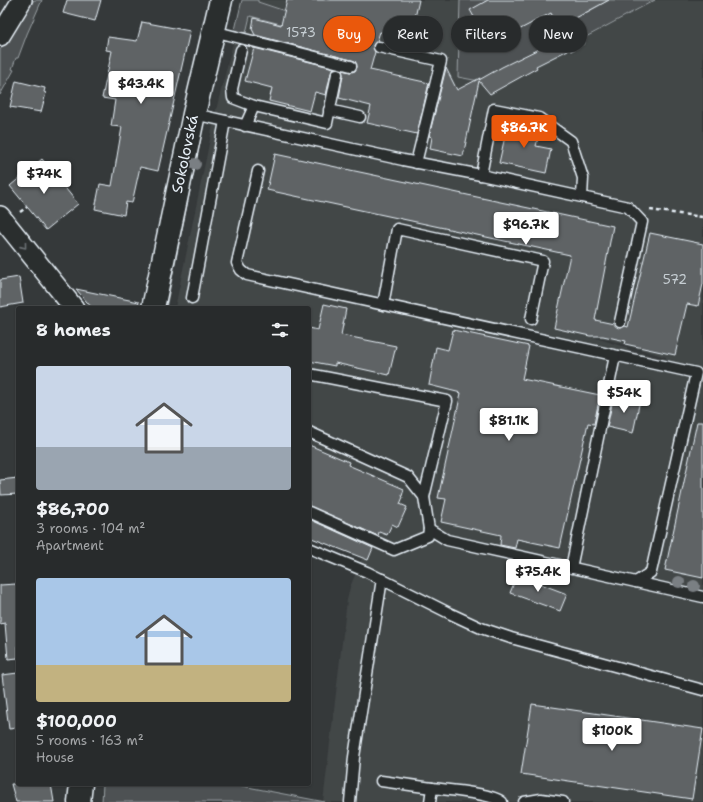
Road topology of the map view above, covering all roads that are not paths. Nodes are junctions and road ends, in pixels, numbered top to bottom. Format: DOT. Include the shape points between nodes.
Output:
graph roads {
  1 [pos="221,0"];
  2 [pos="16,3"];
  3 [pos="213,31"];
  4 [pos="0,36"];
  5 [pos="379,47"];
  6 [pos="241,50"];
  7 [pos="351,66"];
  8 [pos="337,74"];
  9 [pos="254,106"];
  10 [pos="329,110"];
  11 [pos="194,114"];
  12 [pos="360,117"];
  13 [pos="225,121"];
  14 [pos="245,126"];
  15 [pos="416,163"];
  16 [pos="258,170"];
  17 [pos="481,175"];
  18 [pos="582,197"];
  19 [pos="0,216"];
  20 [pos="192,298"];
  21 [pos="383,305"];
  22 [pos="72,306"];
  23 [pos="153,306"];
  24 [pos="531,319"];
  25 [pos="620,322"];
  26 [pos="615,356"];
  27 [pos="700,371"];
  28 [pos="311,374"];
  29 [pos="311,433"];
  30 [pos="424,497"];
  31 [pos="311,513"];
  32 [pos="430,529"];
  33 [pos="311,549"];
  34 [pos="571,568"];
  35 [pos="382,579"];
  36 [pos="636,582"];
  37 [pos="703,597"];
  38 [pos="703,690"];
  39 [pos="381,781"];
  40 [pos="81,786"];
  41 [pos="432,788"];
  42 [pos="79,802"];
  43 [pos="350,802"];
  44 [pos="430,802"];
  45 [pos="502,802"];
  46 [pos="524,802"];
  47 [pos="563,802"];
  1 -- 3 [label="main road, Sokolovská"];
  2 -- 4 [label="street"];
  3 -- 7 [label="lane"];
  3 -- 11 [label="main road, Sokolovská"];
  5 -- 15 [label="lane" via="441,61"];
  6 -- 9 [label="lane" via="232,89 233,98"];
  8 -- 10 [label="lane"];
  9 -- 10 [label="lane" via="327,123"];
  9 -- 14 [label="lane"];
  10 -- 12 [label="lane"];
  11 -- 13 [label="lane"];
  11 -- 23 [label="main road, Sokolovská"];
  13 -- 14 [label="lane"];
  13 -- 20 [label="lane"];
  14 -- 15 [label="lane"];
  15 -- 17 [label="lane"];
  16 -- 21 [label="lane" via="237,263 241,270 247,275"];
  17 -- 18 [label="lane"];
  17 -- 18 [label="lane" via="494,109 539,118 571,140 583,178"];
  18 -- 25 [label="lane" via="628,207 642,222"];
  19 -- 22 [label="street, one-way"];
  21 -- 24 [label="lane" via="397,229 543,261"];
  21 -- 26 [label="lane"];
  26 -- 27 [label="lane"];
  26 -- 34 [label="lane"];
  27 -- 36 [label="lane" via="652,572"];
  28 -- 30 [label="lane" via="447,401"];
  29 -- 30 [label="lane" via="408,477"];
  30 -- 32 [label="lane"];
  31 -- 32 [label="lane" via="394,550 428,536"];
  32 -- 34 [label="lane" via="447,540"];
  33 -- 35 [label="lane"];
  34 -- 36 [label="lane"];
  35 -- 38 [label="lane" via="482,628"];
  35 -- 43 [label="lane" via="354,757"];
  36 -- 37 [label="lane"];
  39 -- 41 [label="lane"];
  40 -- 42 [label="main road"];
  41 -- 44 [label="lane"];
  41 -- 45 [label="lane" via="486,796"];
  46 -- 47 [label="lane" via="541,799"];
}
